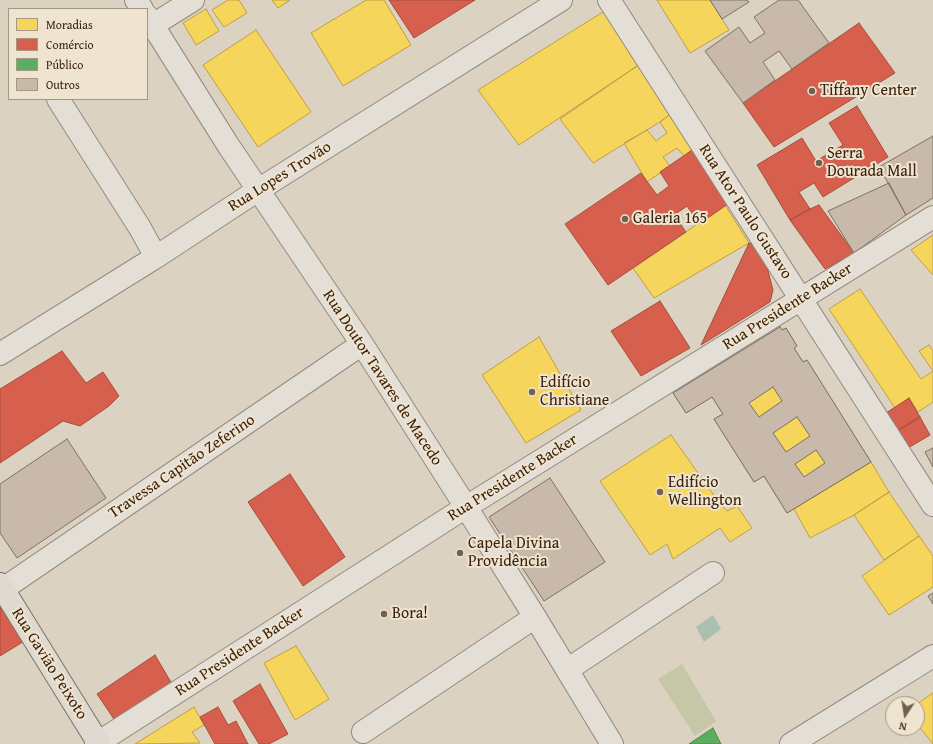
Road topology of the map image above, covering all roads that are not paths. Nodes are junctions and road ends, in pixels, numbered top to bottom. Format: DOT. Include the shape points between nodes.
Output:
graph roads {
  1 [pos="193,0"];
  2 [pos="561,0"];
  3 [pos="609,0"];
  4 [pos="148,17"];
  5 [pos="148,19"];
  6 [pos="59,100"];
  7 [pos="258,190"];
  8 [pos="933,217"];
  9 [pos="156,257"];
  10 [pos="801,299"];
  11 [pos="362,344"];
  12 [pos="0,354"];
  13 [pos="933,505"];
  14 [pos="466,507"];
  15 [pos="713,573"];
  16 [pos="2,587"];
  17 [pos="535,617"];
  18 [pos="933,656"];
  19 [pos="567,670"];
  20 [pos="362,732"];
  21 [pos="98,744"];
  22 [pos="612,744"];
  23 [pos="791,744"];
  1 -- 4 [label="street"];
  2 -- 7 [label="street, Rua Lopes Trovão"];
  3 -- 10 [label="street, Rua Ator Paulo Gustavo"];
  5 -- 7 [label="street, Rua Doutor Tavares de Macedo"];
  6 -- 9 [label="street"];
  7 -- 9 [label="street, Rua Lopes Trovão"];
  7 -- 11 [label="street, Rua Doutor Tavares de Macedo"];
  8 -- 10 [label="street, Rua Presidente Backer"];
  9 -- 12 [label="street, Rua Lopes Trovão"];
  10 -- 13 [label="street, Rua Ator Paulo Gustavo"];
  10 -- 14 [label="street, Rua Presidente Backer"];
  11 -- 14 [label="street, Rua Doutor Tavares de Macedo"];
  11 -- 16 [label="street, Travessa Capitão Zeferino"];
  14 -- 17 [label="street, Rua Doutor Tavares de Macedo"];
  14 -- 21 [label="street, Rua Presidente Backer"];
  15 -- 19 [label="street"];
  16 -- 21 [label="main road, Rua Gavião Peixoto"];
  17 -- 19 [label="street, Rua Doutor Tavares de Macedo"];
  17 -- 20 [label="street"];
  18 -- 23 [label="street"];
  19 -- 22 [label="street, Rua Doutor Tavares de Macedo"];
}
